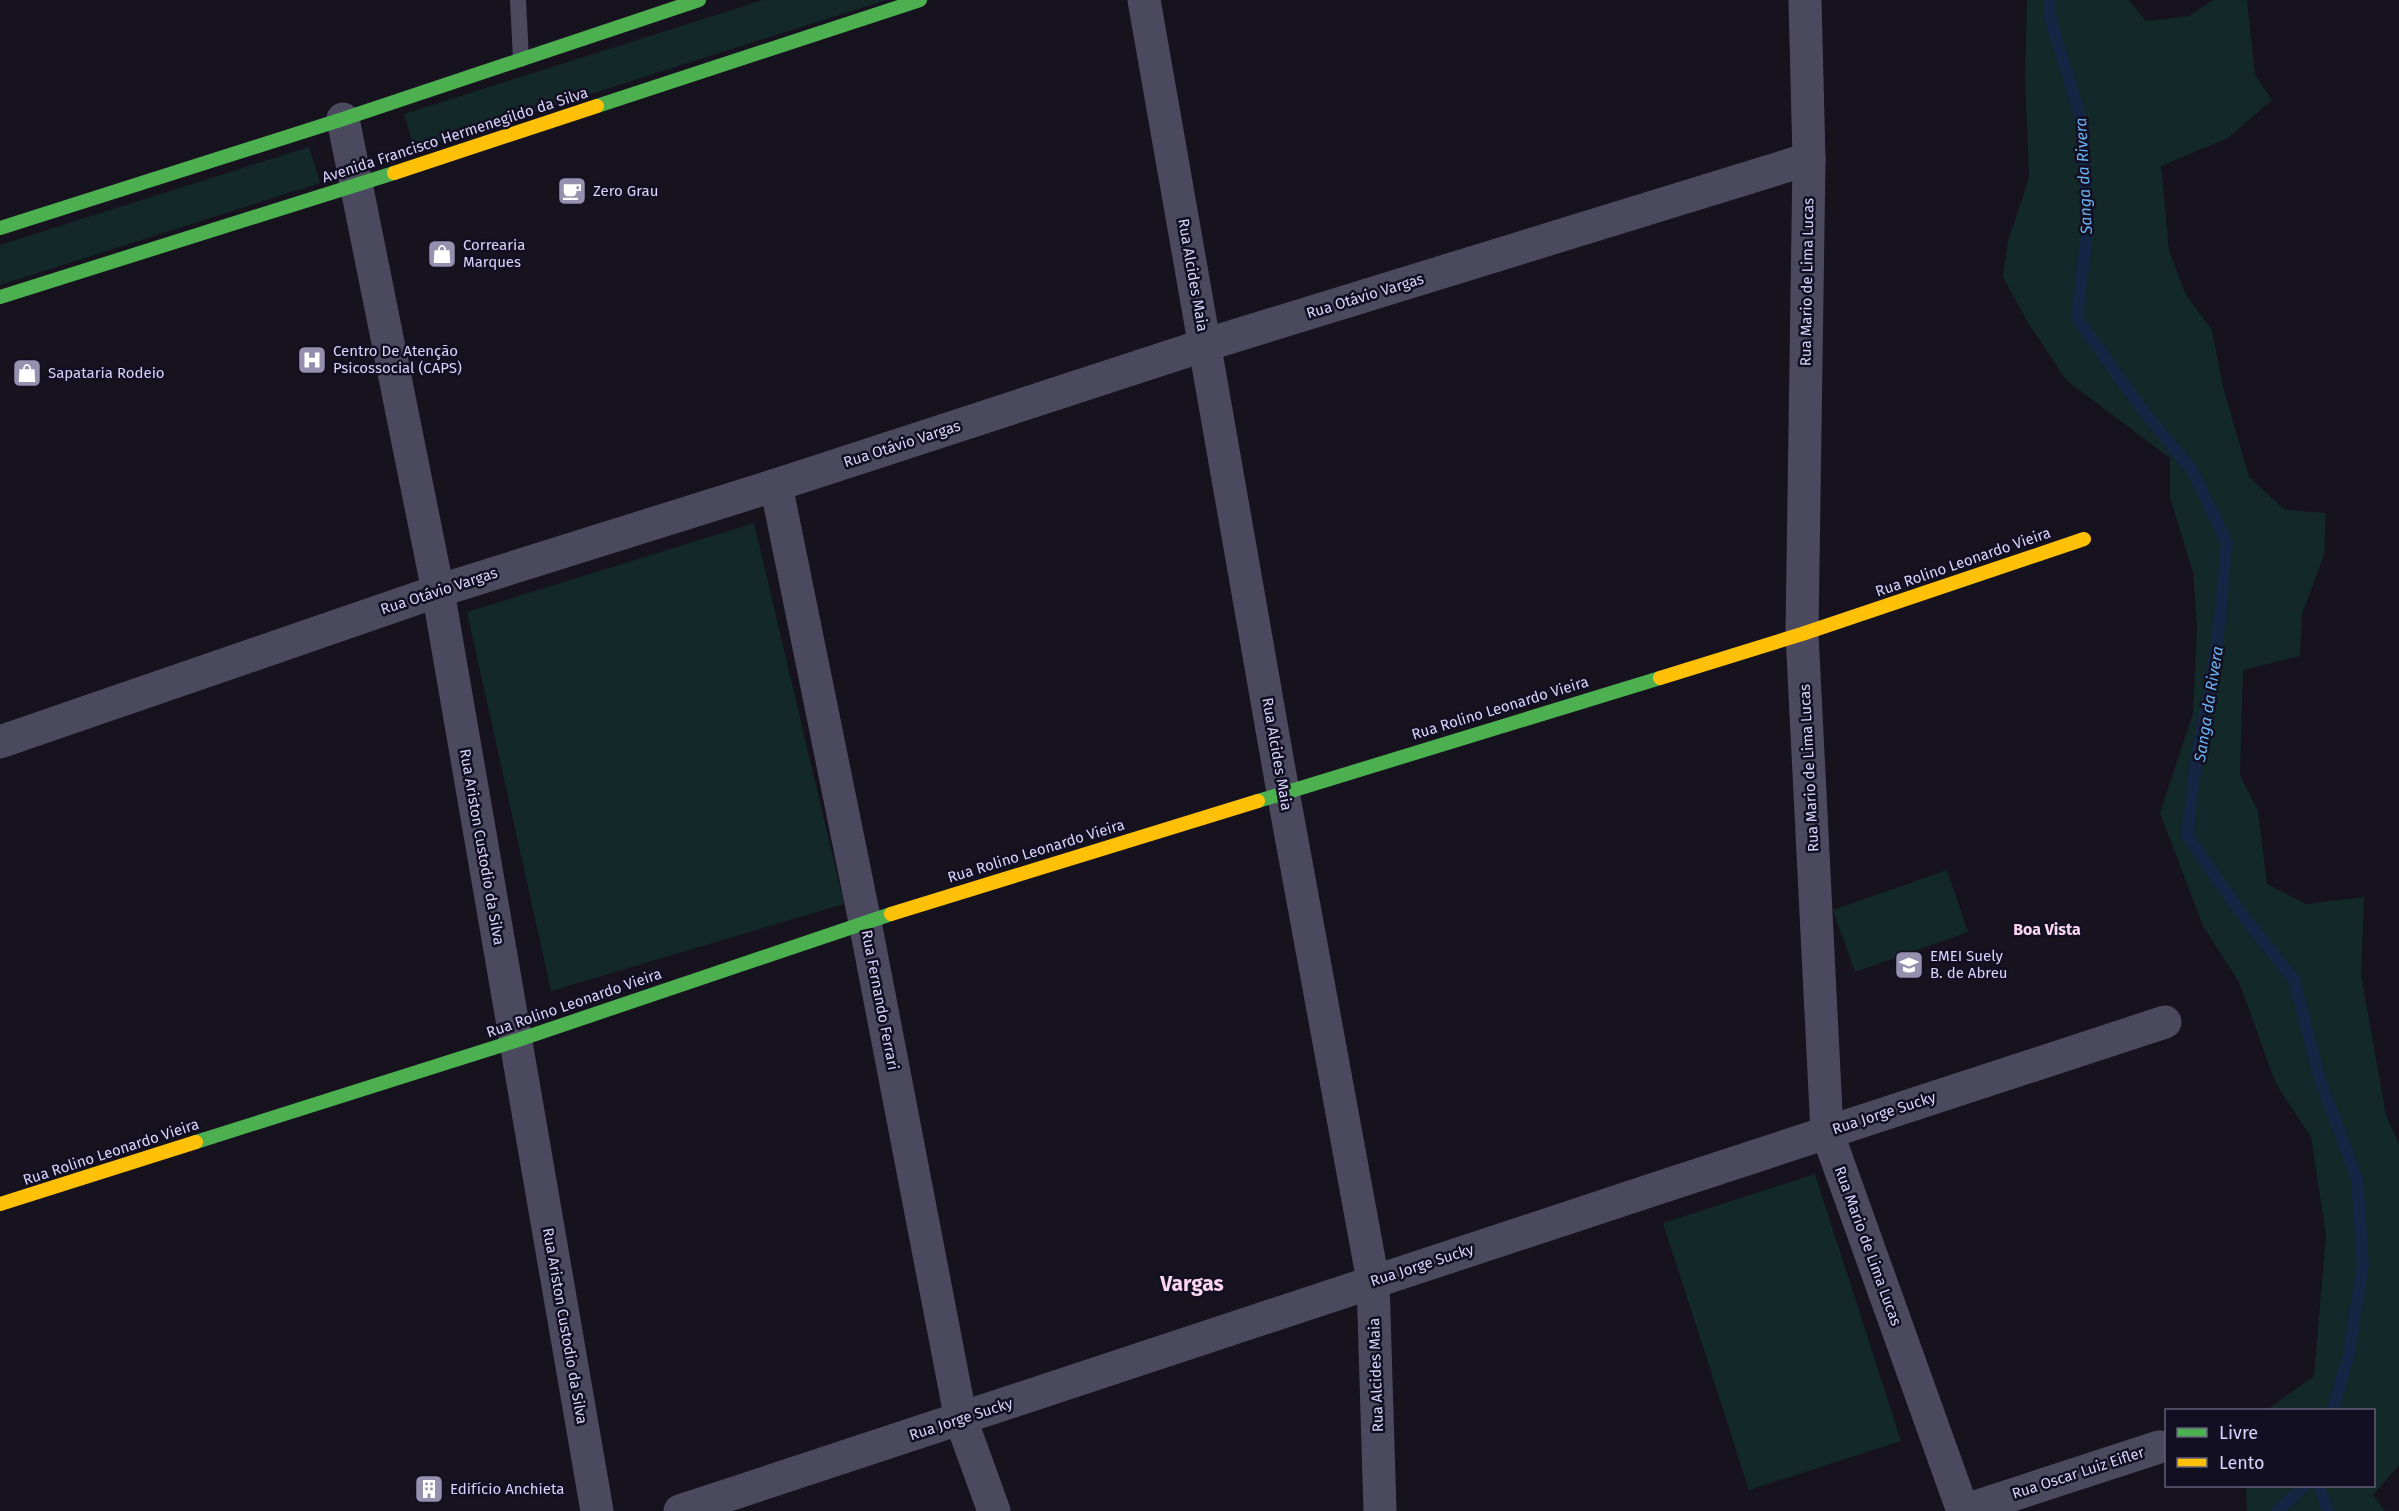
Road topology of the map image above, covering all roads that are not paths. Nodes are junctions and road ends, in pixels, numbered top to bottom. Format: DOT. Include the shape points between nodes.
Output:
graph roads {
  1 [pos="518,0"];
  2 [pos="699,0"];
  3 [pos="920,0"];
  4 [pos="1144,0"];
  5 [pos="1805,0"];
  6 [pos="838,8"];
  7 [pos="843,25"];
  8 [pos="521,59"];
  9 [pos="343,119"];
  10 [pos="1809,159"];
  11 [pos="356,185"];
  12 [pos="0,228"];
  13 [pos="0,297"];
  14 [pos="1205,345"];
  15 [pos="776,485"];
  16 [pos="2084,539"];
  17 [pos="438,591"];
  18 [pos="1802,634"];
  19 [pos="0,742"];
  20 [pos="1283,792"];
  21 [pos="865,922"];
  22 [pos="2165,1023"];
  23 [pos="515,1041"];
  24 [pos="1827,1132"];
  25 [pos="0,1204"];
  26 [pos="1372,1281"];
  27 [pos="961,1420"];
  28 [pos="2159,1447"];
  29 [pos="597,1511"];
  30 [pos="680,1511"];
  31 [pos="994,1511"];
  32 [pos="1380,1511"];
  33 [pos="1963,1511"];
  1 -- 8 [label="lane"];
  2 -- 8 [label="street"];
  3 -- 7 [label="street, Avenida Francisco Hermenegildo da Silva"];
  4 -- 14 [label="street, Rua Alcides Maia"];
  5 -- 10 [label="street, Rua Mario de Lima Lucas"];
  6 -- 7 [label="street"];
  7 -- 11 [label="street, Avenida Francisco Hermenegildo da Silva"];
  8 -- 9 [label="street"];
  9 -- 11 [label="street, Rua Ariston Custodio da Silva"];
  9 -- 12 [label="street"];
  10 -- 14 [label="street, Rua Otávio Vargas"];
  10 -- 18 [label="street, Rua Mario de Lima Lucas"];
  11 -- 13 [label="street, Avenida Francisco Hermenegildo da Silva"];
  11 -- 17 [label="street, Rua Ariston Custodio da Silva"];
  14 -- 15 [label="street, Rua Otávio Vargas"];
  14 -- 20 [label="street, Rua Alcides Maia"];
  15 -- 17 [label="street, Rua Otávio Vargas"];
  15 -- 21 [label="street, Rua Fernando Ferrari"];
  16 -- 18 [label="street, Rua Rolino Leonardo Vieira"];
  17 -- 19 [label="street, Rua Otávio Vargas"];
  17 -- 23 [label="street, Rua Ariston Custodio da Silva"];
  18 -- 20 [label="street, Rua Rolino Leonardo Vieira"];
  18 -- 24 [label="street, Rua Mario de Lima Lucas"];
  20 -- 21 [label="street, Rua Rolino Leonardo Vieira"];
  20 -- 26 [label="street, Rua Alcides Maia"];
  21 -- 23 [label="street, Rua Rolino Leonardo Vieira"];
  21 -- 27 [label="street, Rua Fernando Ferrari"];
  22 -- 24 [label="street, Rua Jorge Sucky"];
  23 -- 25 [label="street, Rua Rolino Leonardo Vieira"];
  23 -- 29 [label="street, Rua Ariston Custodio da Silva"];
  24 -- 26 [label="street, Rua Jorge Sucky"];
  24 -- 33 [label="street, Rua Mario de Lima Lucas"];
  26 -- 27 [label="street, Rua Jorge Sucky"];
  26 -- 32 [label="street, Rua Alcides Maia"];
  27 -- 30 [label="street, Rua Jorge Sucky"];
  27 -- 31 [label="street, Rua Fernando Ferrari"];
  28 -- 33 [label="street, Rua Oscar Luiz Eifler"];
}
